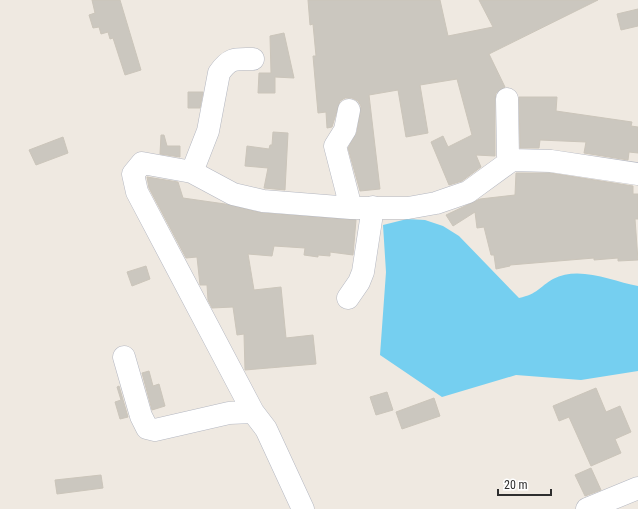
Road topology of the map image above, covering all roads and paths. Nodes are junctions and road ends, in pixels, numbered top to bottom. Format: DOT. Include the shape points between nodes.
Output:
graph roads {
  1 [pos="253,59"];
  2 [pos="507,99"];
  3 [pos="349,110"];
  4 [pos="512,160"];
  5 [pos="192,172"];
  6 [pos="638,174"];
  7 [pos="373,207"];
  8 [pos="351,208"];
  9 [pos="348,298"];
  10 [pos="124,357"];
  11 [pos="253,412"];
  12 [pos="638,488"];
  13 [pos="303,509"];
  14 [pos="587,509"];
  1 -- 5 [label="street" via="232,59 219,73 208,131"];
  2 -- 4 [label="street" via="508,156"];
  3 -- 8 [label="street" via="345,130 335,146"];
  4 -- 6 [label="street" via="551,161"];
  4 -- 7 [label="street" via="468,192 436,203 408,208"];
  5 -- 8 [label="street" via="233,194 263,201"];
  5 -- 11 [label="street" via="142,164 133,174 138,192"];
  7 -- 8 [label="street"];
  7 -- 9 [label="street" via="363,272"];
  10 -- 11 [label="street" via="141,416 147,428 155,430 229,412"];
  11 -- 13 [label="street" via="266,429"];
  12 -- 14 [label="street"];
}
